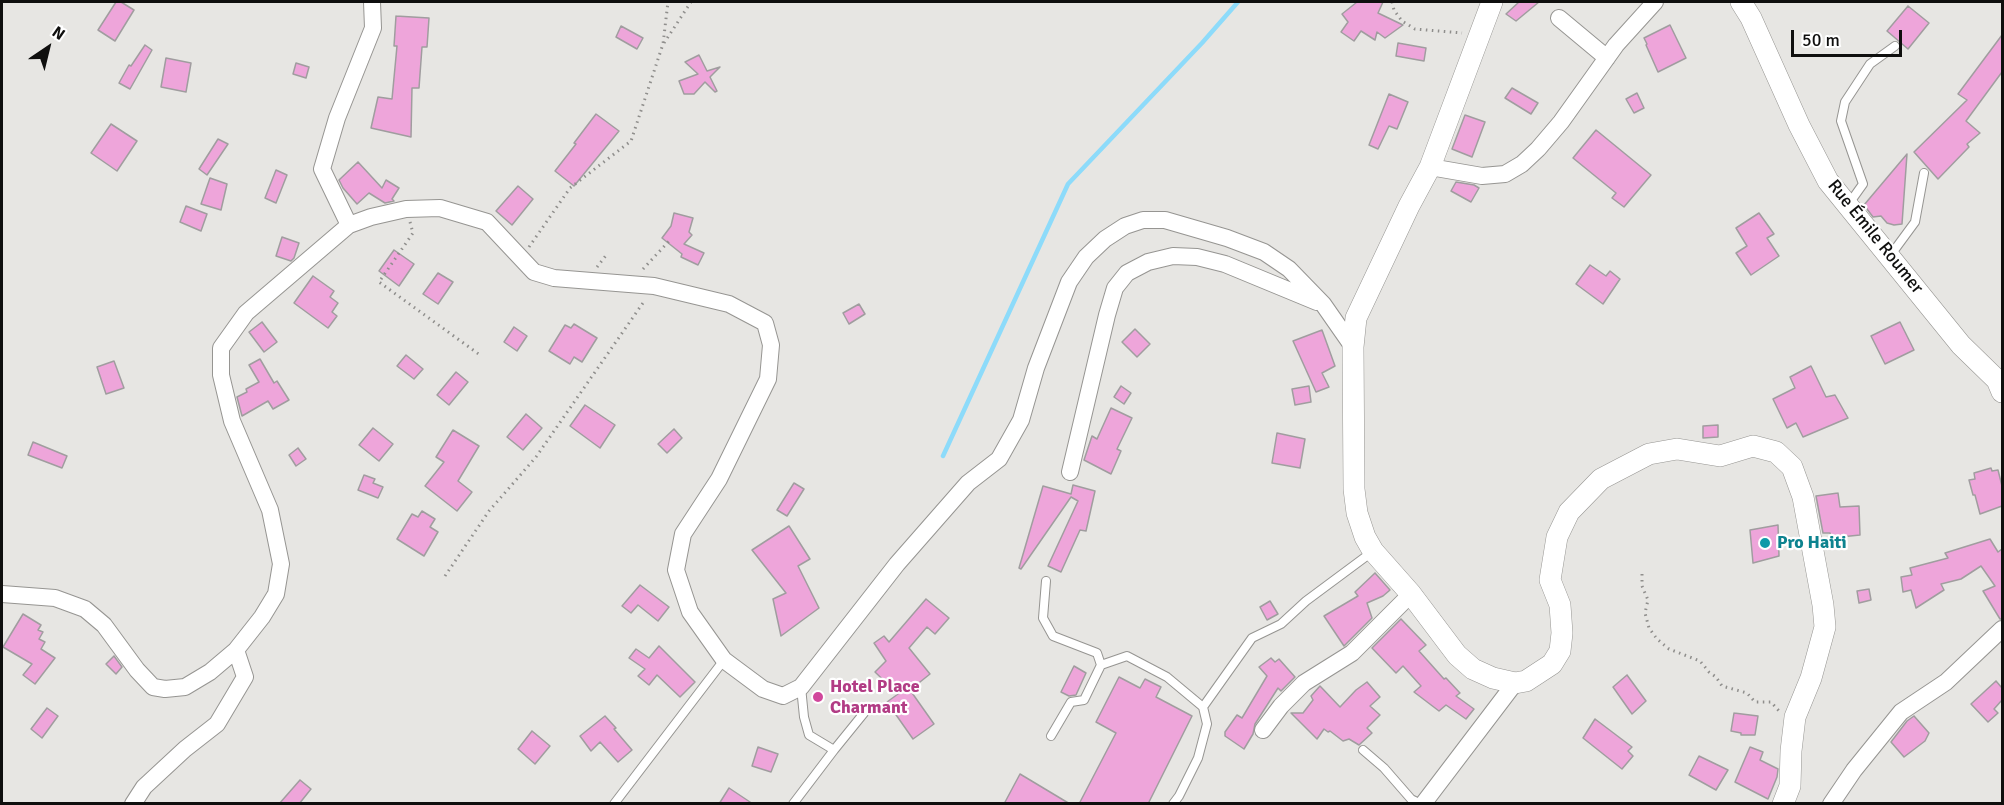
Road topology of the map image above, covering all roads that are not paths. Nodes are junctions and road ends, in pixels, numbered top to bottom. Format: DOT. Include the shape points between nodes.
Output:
graph roads {
  1 [pos="372,2"];
  2 [pos="1492,2"];
  3 [pos="1655,2"];
  4 [pos="1741,2"];
  5 [pos="1559,18"];
  6 [pos="1895,46"];
  7 [pos="1606,58"];
  8 [pos="1430,166"];
  9 [pos="1924,173"];
  10 [pos="1848,205"];
  11 [pos="349,225"];
  12 [pos="1890,256"];
  13 [pos="1323,304"];
  14 [pos="1353,347"];
  15 [pos="2002,392"];
  16 [pos="1070,472"];
  17 [pos="1373,551"];
  18 [pos="1046,581"];
  19 [pos="2,594"];
  20 [pos="1411,594"];
  21 [pos="2002,629"];
  22 [pos="236,650"];
  23 [pos="724,660"];
  24 [pos="1101,665"];
  25 [pos="1515,683"];
  26 [pos="801,687"];
  27 [pos="1203,707"];
  28 [pos="864,713"];
  29 [pos="1263,730"];
  30 [pos="1051,736"];
  31 [pos="834,750"];
  32 [pos="1363,750"];
  33 [pos="133,804"];
  34 [pos="614,804"];
  35 [pos="793,804"];
  36 [pos="1173,804"];
  37 [pos="1422,804"];
  38 [pos="1783,804"];
  39 [pos="1831,804"];
  1 -- 11 [label="street" via="373,28 337,118 322,169"];
  2 -- 8 [label="street"];
  3 -- 7 [label="street"];
  4 -- 10 [label="street, Rue Émile Roumer" via="1828,181"];
  5 -- 7 [label="street"];
  6 -- 10 [label="lane" via="1870,64 1845,102 1841,121 1863,184"];
  7 -- 8 [label="street" via="1561,122 1522,164 1505,174 1482,176"];
  8 -- 14 [label="street" via="1356,318"];
  9 -- 12 [label="lane" via="1915,222"];
  10 -- 12 [label="street, Rue Émile Roumer"];
  11 -- 22 [label="street" via="246,313 221,348 221,375 232,421 270,510 280,564 276,594"];
  11 -- 23 [label="street" via="406,209 440,208 487,222 534,272 554,278 654,286 729,304 765,323 771,345 768,379 718,480 683,534 676,570 690,612"];
  12 -- 15 [label="street, Rue Émile Roumer"];
  13 -- 14 [label="street"];
  13 -- 16 [label="street" via="1225,264 1197,257 1173,256 1148,262 1127,273 1115,288 1107,315"];
  13 -- 26 [label="street" via="1289,269 1264,252 1190,226 1143,220 1105,239 1086,257 1069,282 1021,420 999,459 968,483 897,564"];
  14 -- 17 [label="street" via="1354,489 1357,513"];
  17 -- 20 [label="street"];
  17 -- 27 [label="lane" via="1281,624 1252,638"];
  18 -- 24 [label="lane" via="1042,618 1053,636 1097,653"];
  19 -- 22 [label="street" via="55,598 85,609 104,625 153,687 165,690 185,687"];
  20 -- 25 [label="street" via="1457,655 1473,669"];
  20 -- 29 [label="street" via="1352,653 1304,683"];
  21 -- 39 [label="street" via="1946,682 1901,712"];
  22 -- 33 [label="street" via="245,678 217,724 144,787"];
  23 -- 26 [label="street" via="763,689 783,696"];
  23 -- 34 [label="lane"];
  24 -- 27 [label="lane" via="1127,656 1167,677"];
  24 -- 30 [label="lane" via="1084,700 1071,702"];
  25 -- 37 [label="street"];
  25 -- 38 [label="street" via="1526,681 1552,664 1560,651 1560,605 1550,580 1557,537 1569,512 1601,479 1649,454 1677,449 1720,456 1753,446 1776,452 1792,467 1803,496 1825,627 1795,717 1790,786"];
  26 -- 31 [label="lane" via="809,735"];
  27 -- 36 [label="lane" via="1207,724 1198,758"];
  28 -- 31 [label="lane"];
  31 -- 35 [label="lane"];
  32 -- 37 [label="lane" via="1411,800"];
}
